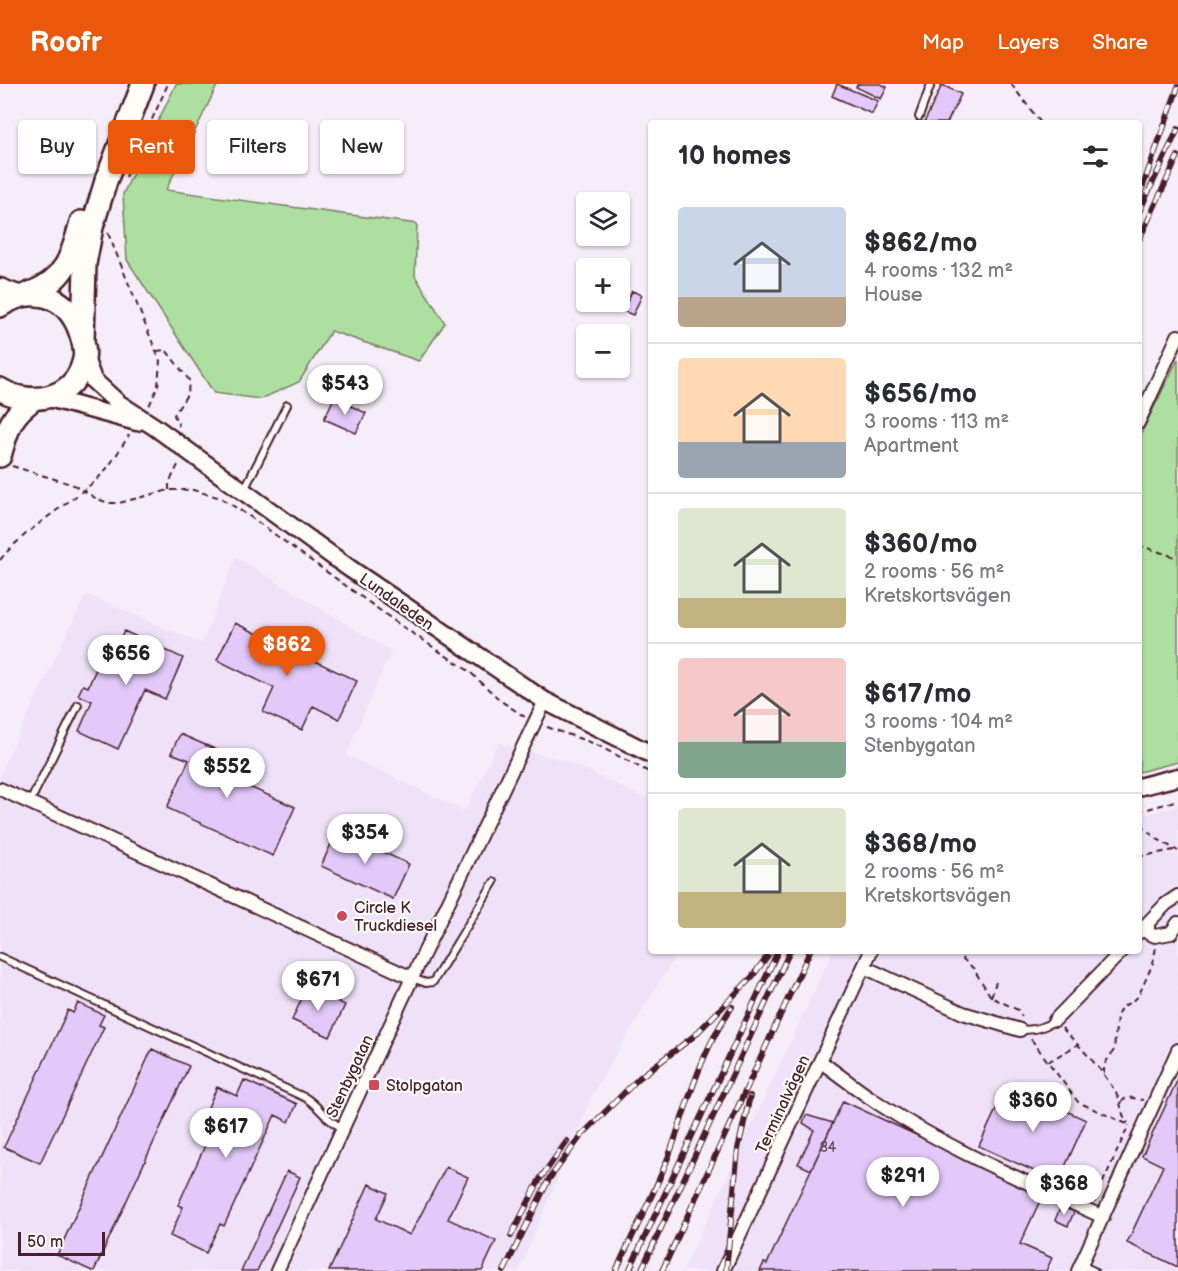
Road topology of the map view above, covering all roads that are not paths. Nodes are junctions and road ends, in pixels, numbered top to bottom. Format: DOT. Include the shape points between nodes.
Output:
graph roads {
  1 [pos="931,84"];
  2 [pos="141,89"];
  3 [pos="919,117"];
  4 [pos="0,287"];
  5 [pos="25,294"];
  6 [pos="0,306"];
  7 [pos="1178,336"];
  8 [pos="84,350"];
  9 [pos="0,389"];
  10 [pos="41,399"];
  11 [pos="287,405"];
  12 [pos="1142,414"];
  13 [pos="156,427"];
  14 [pos="5,460"];
  15 [pos="244,490"];
  16 [pos="545,701"];
  17 [pos="78,705"];
  18 [pos="648,752"];
  19 [pos="1178,777"];
  20 [pos="1142,786"];
  21 [pos="0,789"];
  22 [pos="30,803"];
  23 [pos="494,882"];
  24 [pos="1178,896"];
  25 [pos="1148,923"];
  26 [pos="1178,923"];
  27 [pos="1142,929"];
  28 [pos="870,954"];
  29 [pos="1119,954"];
  30 [pos="0,957"];
  31 [pos="864,967"];
  32 [pos="412,978"];
  33 [pos="1055,1020"];
  34 [pos="1022,1030"];
  35 [pos="1178,1050"];
  36 [pos="820,1061"];
  37 [pos="343,1128"];
  38 [pos="1103,1217"];
  39 [pos="1079,1268"];
  40 [pos="277,1271"];
  41 [pos="723,1271"];
  42 [pos="1094,1271"];
  1 -- 3 [label="lane"];
  2 -- 5 [label="highway" via="106,158 67,265 44,288"];
  2 -- 8 [label="highway" via="92,227 85,264"];
  4 -- 5 [label="main road"];
  5 -- 6 [label="highway"];
  5 -- 8 [label="highway" via="55,300 66,308 75,319"];
  7 -- 12 [label="street"];
  8 -- 10 [label="highway" via="72,382 62,392"];
  8 -- 13 [label="main road, Lundaleden" via="93,380 118,403"];
  9 -- 10 [label="highway" via="20,399"];
  10 -- 13 [label="main road, Lundaleden"];
  10 -- 14 [label="highway" via="19,410 12,419"];
  11 -- 15 [label="lane"];
  13 -- 15 [label="main road, Lundaleden"];
  15 -- 16 [label="main road, Lundaleden" via="349,568"];
  16 -- 18 [label="main road, Lundaleden"];
  16 -- 32 [label="street, Stenbygatan"];
  17 -- 22 [label="lane"];
  19 -- 20 [label="main road"];
  21 -- 22 [label="street"];
  22 -- 32 [label="street"];
  23 -- 32 [label="lane" via="433,982"];
  24 -- 25 [label="street"];
  25 -- 26 [label="street" via="1148,933 1159,936 1171,933"];
  25 -- 27 [label="street"];
  28 -- 31 [label="street, Terminalvägen"];
  29 -- 33 [label="street"];
  30 -- 37 [label="lane" via="306,1098 330,1122"];
  31 -- 34 [label="street" via="963,1013"];
  31 -- 36 [label="street, Terminalvägen"];
  32 -- 37 [label="street, Stenbygatan"];
  33 -- 34 [label="lane" via="1047,1026"];
  35 -- 38 [label="street"];
  36 -- 38 [label="street" via="870,1098 921,1128"];
  36 -- 41 [label="street, Terminalvägen"];
  37 -- 40 [label="street, Stenbygatan"];
  38 -- 39 [label="street"];
  39 -- 42 [label="lane"];
}
